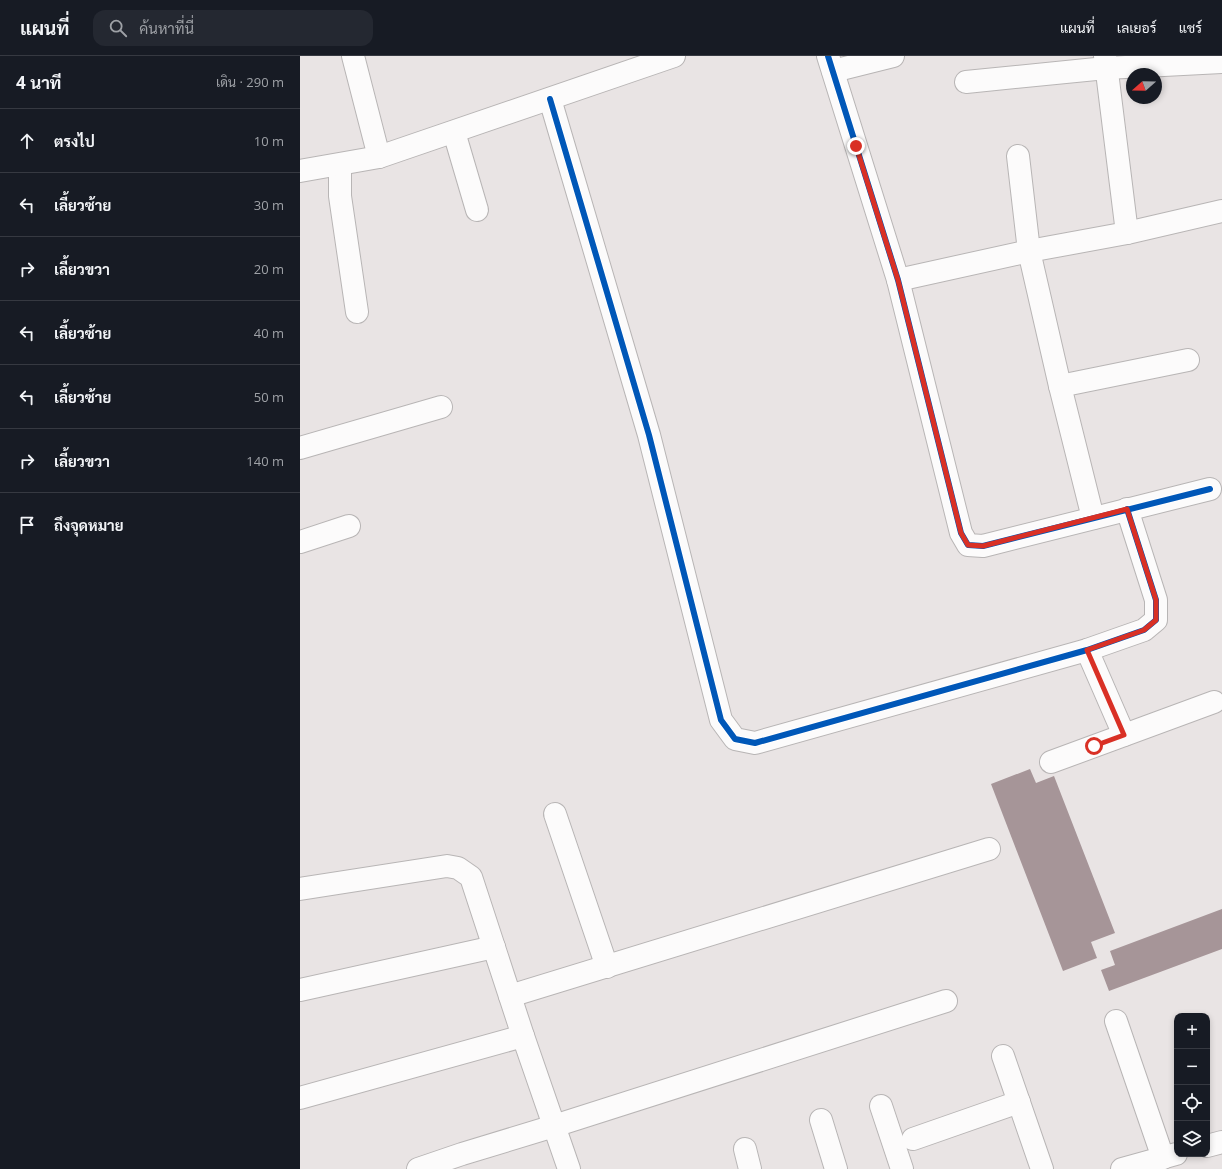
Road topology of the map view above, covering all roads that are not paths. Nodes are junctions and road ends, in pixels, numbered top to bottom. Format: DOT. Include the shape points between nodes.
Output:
graph roads {
  1 [pos="353,56"];
  2 [pos="674,56"];
  3 [pos="892,56"];
  4 [pos="1106,62"];
  5 [pos="1222,62"];
  6 [pos="830,63"];
  7 [pos="966,82"];
  8 [pos="550,99"];
  9 [pos="454,132"];
  10 [pos="1018,156"];
  11 [pos="379,157"];
  12 [pos="340,165"];
  13 [pos="300,171"];
  14 [pos="477,210"];
  15 [pos="1222,211"];
  16 [pos="1127,233"];
  17 [pos="1029,251"];
  18 [pos="898,280"];
  19 [pos="358,312"];
  20 [pos="1188,360"];
  21 [pos="1060,386"];
  22 [pos="441,407"];
  23 [pos="300,448"];
  24 [pos="1210,489"];
  25 [pos="1127,509"];
  26 [pos="1093,518"];
  27 [pos="349,526"];
  28 [pos="300,542"];
  29 [pos="1087,650"];
  30 [pos="1214,702"];
  31 [pos="1124,735"];
  32 [pos="1051,762"];
  33 [pos="555,814"];
  34 [pos="989,849"];
  35 [pos="300,889"];
  36 [pos="494,947"];
  37 [pos="607,966"];
  38 [pos="300,990"];
  39 [pos="510,996"];
  40 [pos="946,1001"];
  41 [pos="1116,1021"];
  42 [pos="522,1036"];
  43 [pos="1003,1056"];
  44 [pos="300,1098"];
  45 [pos="1019,1102"];
  46 [pos="881,1106"];
  47 [pos="821,1120"];
  48 [pos="554,1126"];
  49 [pos="912,1139"];
  50 [pos="1222,1142"];
  51 [pos="1210,1145"];
  52 [pos="1170,1156"];
  53 [pos="418,1169"];
  54 [pos="569,1169"];
  55 [pos="836,1169"];
  56 [pos="902,1169"];
  57 [pos="1042,1169"];
  58 [pos="1122,1169"];
  1 -- 11 [label="street"];
  2 -- 8 [label="street"];
  3 -- 6 [label="street"];
  4 -- 5 [label="street"];
  4 -- 7 [label="street"];
  4 -- 16 [label="street"];
  6 -- 18 [label="street"];
  8 -- 9 [label="street"];
  8 -- 29 [label="street" via="649,435 722,720 735,739 755,743"];
  9 -- 11 [label="street"];
  9 -- 14 [label="street"];
  10 -- 17 [label="street"];
  11 -- 12 [label="street"];
  12 -- 13 [label="street"];
  12 -- 19 [label="street" via="340,196"];
  15 -- 16 [label="street"];
  16 -- 17 [label="street"];
  17 -- 18 [label="street"];
  17 -- 21 [label="street"];
  18 -- 26 [label="street" via="961,533 968,545 983,546"];
  20 -- 21 [label="street"];
  21 -- 26 [label="street"];
  22 -- 23 [label="street"];
  24 -- 25 [label="street"];
  25 -- 26 [label="street"];
  25 -- 29 [label="street" via="1156,600 1156,620 1144,630"];
  27 -- 28 [label="street"];
  29 -- 31 [label="street"];
  30 -- 31 [label="street"];
  31 -- 32 [label="street"];
  33 -- 37 [label="street"];
  34 -- 37 [label="street"];
  35 -- 36 [label="street" via="447,866 458,868 471,877"];
  36 -- 38 [label="street"];
  36 -- 39 [label="street"];
  37 -- 39 [label="street"];
  39 -- 42 [label="street"];
  40 -- 48 [label="street"];
  41 -- 52 [label="street"];
  42 -- 44 [label="street"];
  42 -- 48 [label="street"];
  43 -- 45 [label="street"];
  45 -- 49 [label="street"];
  45 -- 57 [label="street"];
  46 -- 56 [label="street"];
  47 -- 55 [label="street"];
  48 -- 53 [label="street"];
  48 -- 54 [label="street"];
  50 -- 51 [label="street"];
  52 -- 58 [label="street"];
}
